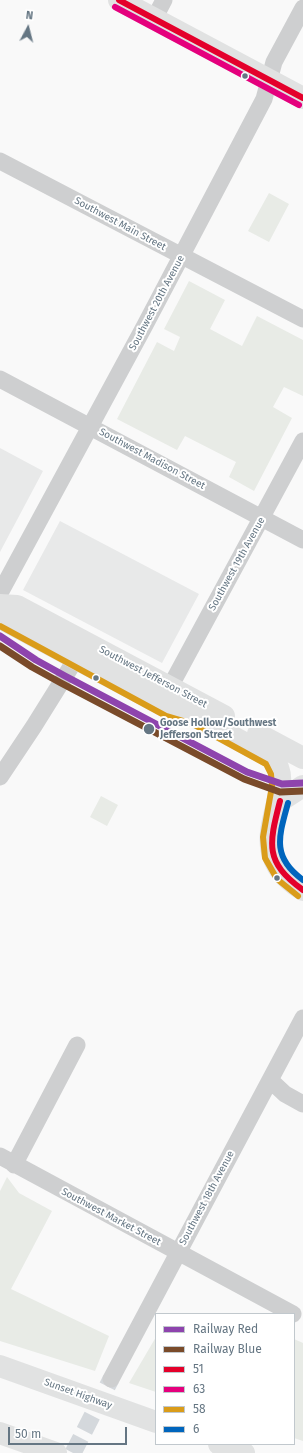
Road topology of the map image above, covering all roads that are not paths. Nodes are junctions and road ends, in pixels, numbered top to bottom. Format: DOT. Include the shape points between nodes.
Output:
graph roads {
  1 [pos="119,0"];
  2 [pos="303,8"];
  3 [pos="159,9"];
  4 [pos="270,80"];
  5 [pos="303,98"];
  6 [pos="0,161"];
  7 [pos="182,256"];
  8 [pos="303,319"];
  9 [pos="0,378"];
  10 [pos="90,426"];
  11 [pos="303,441"];
  12 [pos="262,518"];
  13 [pos="303,540"];
  14 [pos="0,593"];
  15 [pos="0,605"];
  16 [pos="0,613"];
  17 [pos="81,650"];
  18 [pos="170,687"];
  19 [pos="302,756"];
  20 [pos="5,758"];
  21 [pos="0,778"];
  22 [pos="303,786"];
  23 [pos="280,801"];
  24 [pos="303,890"];
  25 [pos="303,1018"];
  26 [pos="77,1045"];
  27 [pos="270,1080"];
  28 [pos="303,1104"];
  29 [pos="7,1161"];
  30 [pos="177,1253"];
  31 [pos="291,1313"];
  32 [pos="0,1366"];
  33 [pos="111,1379"];
  34 [pos="155,1422"];
  35 [pos="0,1433"];
  36 [pos="222,1445"];
  37 [pos="56,1453"];
  38 [pos="244,1453"];
  1 -- 3 [label="main road"];
  2 -- 4 [label="street, Southwest 20th Avenue" via="274,62"];
  3 -- 4 [label="main road"];
  4 -- 5 [label="main road"];
  4 -- 7 [label="street, Southwest 20th Avenue" via="266,96"];
  6 -- 7 [label="street, Southwest Main Street"];
  7 -- 8 [label="street, Southwest Main Street"];
  7 -- 10 [label="street, Southwest 20th Avenue"];
  9 -- 10 [label="street, Southwest Madison Street"];
  10 -- 12 [label="street, Southwest Madison Street"];
  10 -- 14 [label="street, Southwest 20th Avenue"];
  11 -- 12 [label="street, Southwest 19th Avenue"];
  12 -- 13 [label="street, Southwest Madison Street"];
  12 -- 18 [label="street, Southwest 19th Avenue"];
  15 -- 17 [label="main road, Southwest Jefferson Street" via="17,606"];
  16 -- 17 [label="main road, Southwest Jefferson Street" via="6,621"];
  17 -- 18 [label="main road, Southwest Jefferson Street"];
  17 -- 20 [label="street"];
  17 -- 23 [label="main road, Southwest Jefferson Street" via="170,710 196,717 268,755 276,762 282,777"];
  18 -- 19 [label="main road, Southwest Jefferson Street"];
  20 -- 21 [label="street"];
  22 -- 23 [label="main road"];
  23 -- 24 [label="main road, Southwest Jefferson Street" via="272,829 272,852 282,874"];
  25 -- 27 [label="street, Southwest 18th Avenue"];
  26 -- 29 [label="street"];
  27 -- 28 [label="street" via="284,1094"];
  27 -- 30 [label="street, Southwest 18th Avenue"];
  29 -- 30 [label="street, Southwest Market Street"];
  30 -- 31 [label="street, Southwest Market Street"];
  30 -- 33 [label="street, Southwest 18th Avenue"];
  32 -- 34 [label="main road, Sunset Highway"];
  35 -- 37 [label="main road"];
  36 -- 38 [label="main road"];
}
